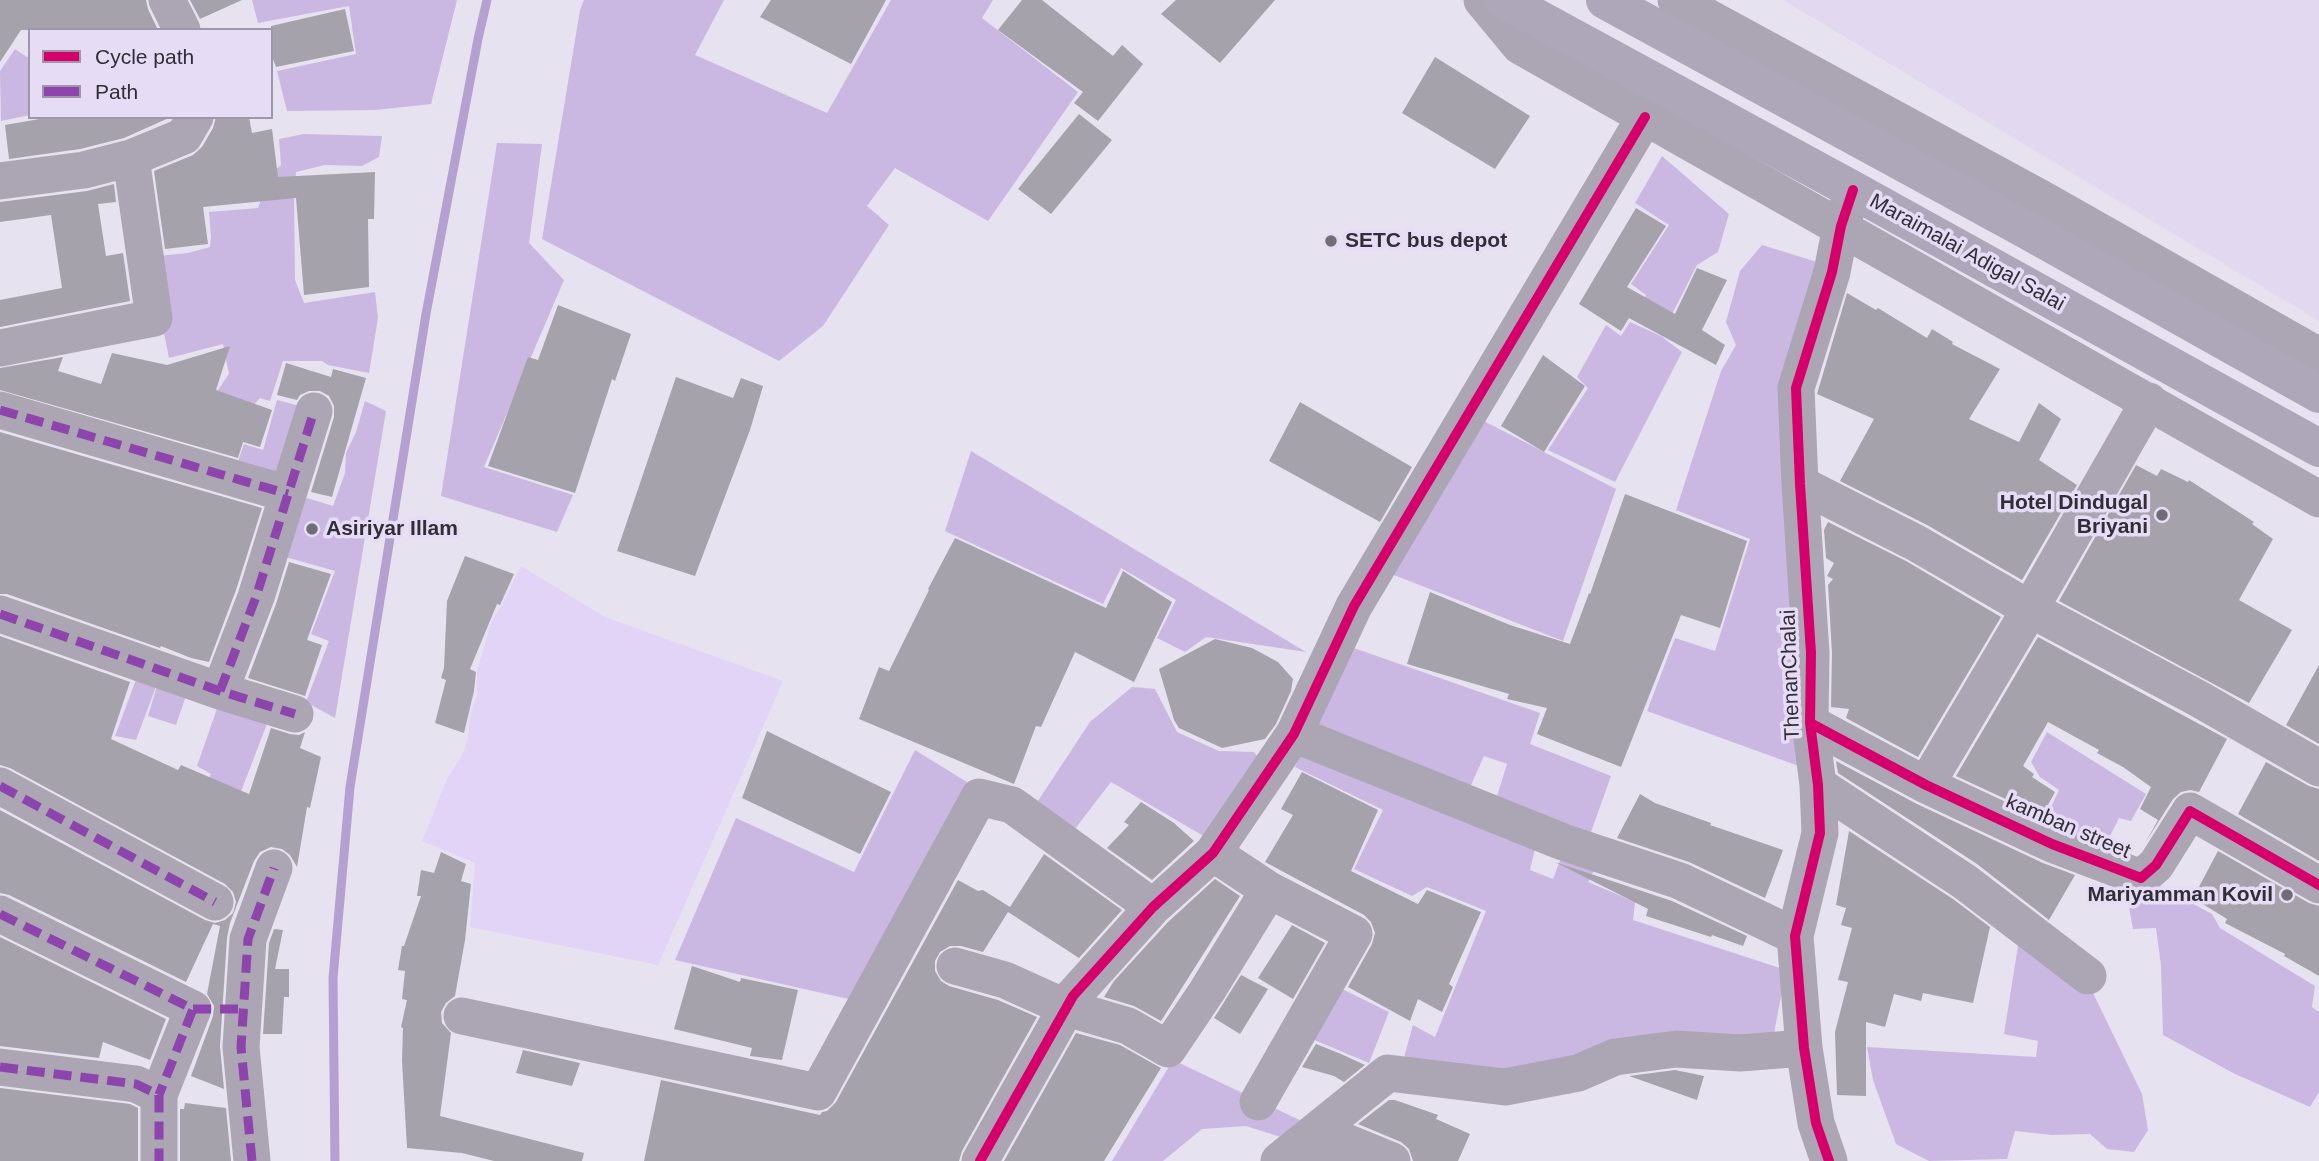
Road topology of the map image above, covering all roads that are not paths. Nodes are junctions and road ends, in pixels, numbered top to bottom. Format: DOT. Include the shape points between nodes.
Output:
graph roads {
  1 [pos="167,0"];
  2 [pos="1482,0"];
  3 [pos="1504,0"];
  4 [pos="1605,0"];
  5 [pos="1676,0"];
  6 [pos="181,28"];
  7 [pos="1646,117"];
  8 [pos="194,119"];
  9 [pos="131,158"];
  10 [pos="0,181"];
  11 [pos="1853,190"];
  12 [pos="2034,215"];
  13 [pos="1841,226"];
  14 [pos="0,348"];
  15 [pos="2319,356"];
  16 [pos="2319,394"];
  17 [pos="2149,401"];
  18 [pos="0,410"];
  19 [pos="314,411"];
  20 [pos="2319,448"];
  21 [pos="1800,484"];
  22 [pos="288,494"];
  23 [pos="2319,499"];
  24 [pos="2031,609"];
  25 [pos="0,614"];
  26 [pos="220,691"];
  27 [pos="295,714"];
  28 [pos="1810,723"];
  29 [pos="1294,734"];
  30 [pos="2319,768"];
  31 [pos="1818,785"];
  32 [pos="1926,785"];
  33 [pos="0,786"];
  34 [pos="1213,853"];
  35 [pos="274,868"];
  36 [pos="2315,874"];
  37 [pos="1269,890"];
  38 [pos="215,902"];
  39 [pos="1153,907"];
  40 [pos="0,914"];
  41 [pos="1794,936"];
  42 [pos="956,966"];
  43 [pos="2088,976"];
  44 [pos="1068,1008"];
  45 [pos="193,1009"];
  46 [pos="244,1009"];
  47 [pos="462,1016"];
  48 [pos="1804,1048"];
  49 [pos="0,1067"];
  50 [pos="159,1095"];
  51 [pos="1258,1102"];
  52 [pos="159,1161"];
  53 [pos="252,1161"];
  54 [pos="980,1161"];
  55 [pos="1279,1161"];
  56 [pos="1317,1161"];
  57 [pos="1392,1161"];
  58 [pos="1829,1161"];
  1 -- 6 [label="street"];
  2 -- 7 [label="street" via="1520,46"];
  3 -- 11 [label="main road, Maraimalai Adigal Salai"];
  4 -- 12 [label="main road"];
  5 -- 12 [label="street"];
  7 -- 13 [label="street"];
  7 -- 29 [label="street" via="1354,606"];
  8 -- 9 [label="street" via="184,136"];
  9 -- 10 [label="street" via="84,170"];
  9 -- 14 [label="street" via="154,318"];
  11 -- 13 [label="street, ThenanChalai"];
  11 -- 20 [label="main road, Maraimalai Adigal Salai"];
  12 -- 15 [label="street"];
  12 -- 16 [label="main road"];
  13 -- 17 [label="street"];
  13 -- 21 [label="street, ThenanChalai" via="1832,272 1796,388"];
  17 -- 23 [label="street"];
  17 -- 24 [label="street"];
  18 -- 22 [label="street"];
  19 -- 22 [label="street"];
  21 -- 24 [label="street"];
  21 -- 28 [label="street, ThenanChalai" via="1811,653"];
  22 -- 26 [label="street"];
  24 -- 30 [label="street"];
  24 -- 32 [label="street"];
  25 -- 26 [label="street"];
  26 -- 27 [label="street"];
  28 -- 31 [label="street, ThenanChalai"];
  28 -- 32 [label="street, kamban street"];
  29 -- 34 [label="street"];
  29 -- 41 [label="street" via="1563,842 1680,881"];
  31 -- 41 [label="street, ThenanChalai" via="1820,833"];
  31 -- 43 [label="street" via="1965,882"];
  32 -- 36 [label="street, kamban street" via="2052,844 2141,878 2156,865 2189,811"];
  33 -- 38 [label="street"];
  34 -- 37 [label="street"];
  34 -- 39 [label="street"];
  35 -- 46 [label="street" via="248,939"];
  37 -- 44 [label="street" via="1168,1049 1128,1026"];
  37 -- 51 [label="street" via="1354,933"];
  39 -- 44 [label="street" via="1073,996"];
  39 -- 47 [label="street" via="1012,805 979,797 818,1092"];
  40 -- 45 [label="street"];
  41 -- 48 [label="street, ThenanChalai"];
  42 -- 44 [label="street" via="1006,980"];
  44 -- 54 [label="street"];
  45 -- 46 [label="street"];
  45 -- 50 [label="street"];
  46 -- 53 [label="street" via="241,1047"];
  48 -- 55 [label="street" via="1740,1053 1676,1049 1615,1057 1578,1073 1505,1087 1388,1073"];
  48 -- 58 [label="street, ThenanChalai" via="1816,1123"];
  49 -- 50 [label="street" via="136,1084"];
  50 -- 52 [label="street"];
  56 -- 57 [label="street" via="1343,1141"];
}
